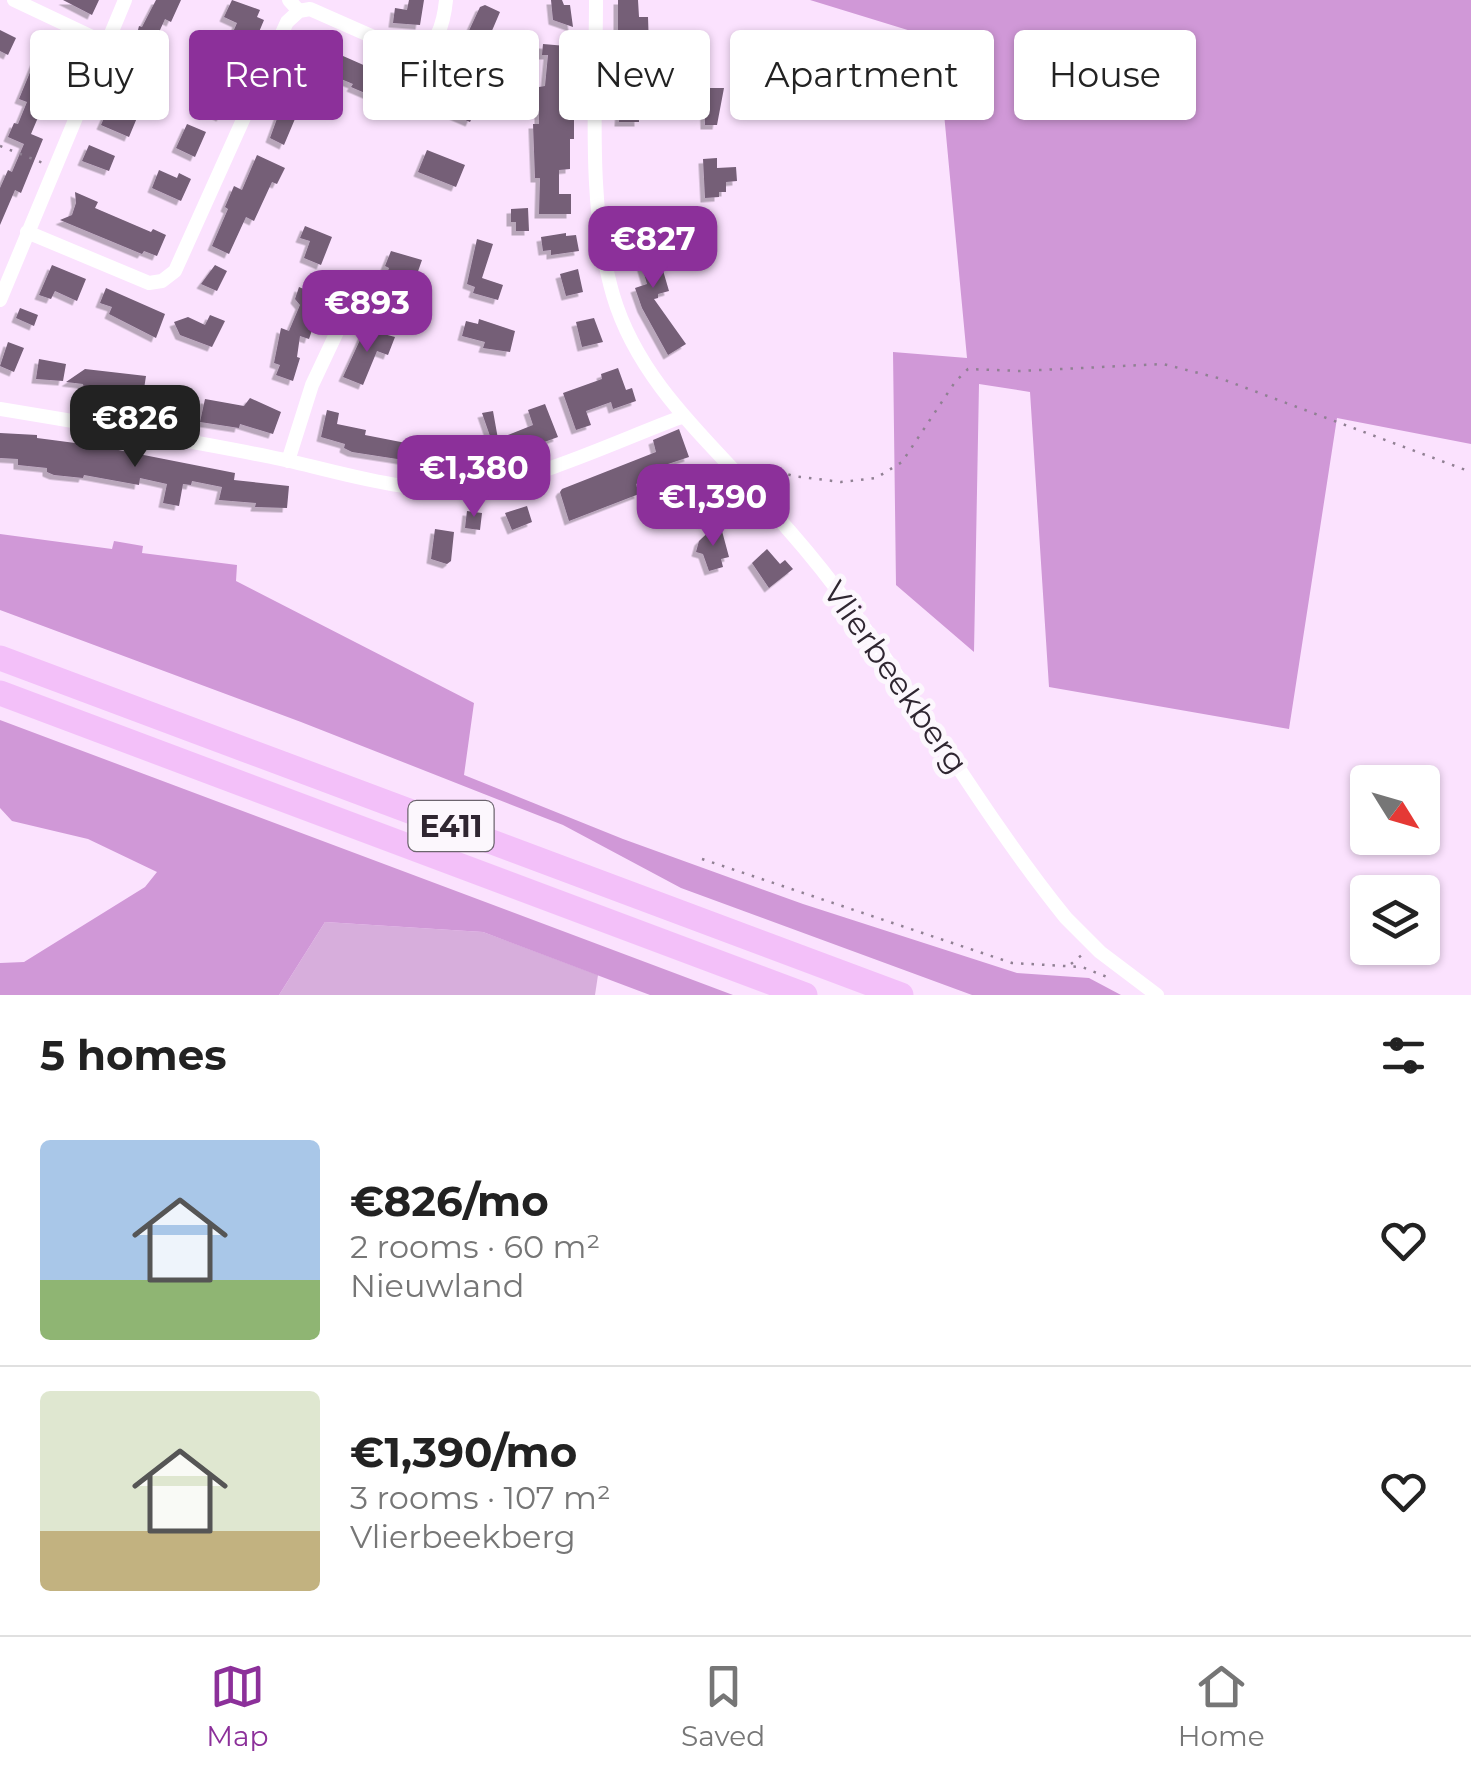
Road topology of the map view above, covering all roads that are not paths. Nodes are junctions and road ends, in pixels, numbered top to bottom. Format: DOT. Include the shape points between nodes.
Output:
graph roads {
  1 [pos="14,0"];
  2 [pos="125,0"];
  3 [pos="446,0"];
  4 [pos="596,0"];
  5 [pos="294,6"];
  6 [pos="79,30"];
  7 [pos="111,30"];
  8 [pos="73,120"];
  9 [pos="27,232"];
  10 [pos="0,300"];
  11 [pos="352,300"];
  12 [pos="0,409"];
  13 [pos="684,416"];
  14 [pos="288,461"];
  15 [pos="0,658"];
  16 [pos="0,693"];
  17 [pos="806,995"];
  18 [pos="901,995"];
  19 [pos="1158,995"];
  1 -- 6 [label="street"];
  2 -- 7 [label="street"];
  3 -- 5 [label="street" via="432,44 412,54"];
  4 -- 13 [label="street, Vlierbeekberg" via="602,249 627,332"];
  5 -- 9 [label="street" via="175,271 148,283"];
  8 -- 9 [label="street"];
  9 -- 10 [label="street"];
  11 -- 14 [label="street" via="312,385"];
  12 -- 14 [label="street"];
  13 -- 14 [label="street" via="484,486 409,487"];
  13 -- 19 [label="street, Vlierbeekberg" via="833,584 1058,908 1092,945"];
  15 -- 18 [label="highway, E411"];
  16 -- 17 [label="highway, E411"];
}
